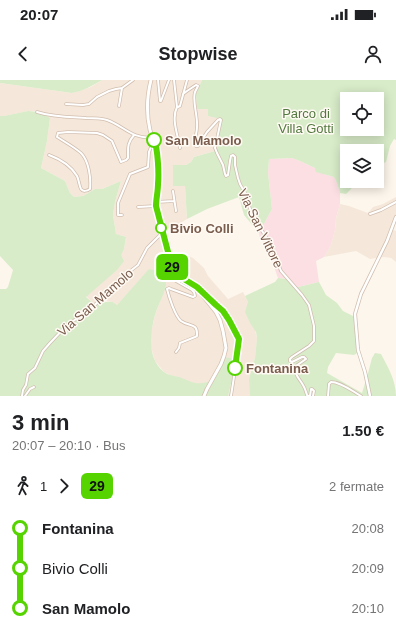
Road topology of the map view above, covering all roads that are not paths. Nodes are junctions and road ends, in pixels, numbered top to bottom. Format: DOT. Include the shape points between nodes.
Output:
graph roads {
  1 [pos="133,80"];
  2 [pos="151,80"];
  3 [pos="158,80"];
  4 [pos="169,80"];
  5 [pos="174,80"];
  6 [pos="187,80"];
  7 [pos="122,88"];
  8 [pos="183,94"];
  9 [pos="66,104"];
  10 [pos="119,106"];
  11 [pos="177,107"];
  12 [pos="37,112"];
  13 [pos="134,135"];
  14 [pos="153,138"];
  15 [pos="180,148"];
  16 [pos="49,155"];
  17 [pos="173,191"];
  18 [pos="174,201"];
  19 [pos="156,202"];
  20 [pos="396,202"];
  21 [pos="156,206"];
  22 [pos="138,208"];
  23 [pos="176,211"];
  24 [pos="370,214"];
  25 [pos="122,215"];
  26 [pos="396,217"];
  27 [pos="162,232"];
  28 [pos="174,273"];
  29 [pos="195,286"];
  30 [pos="176,352"];
  31 [pos="34,387"];
  32 [pos="22,396"];
  33 [pos="25,396"];
  34 [pos="204,396"];
  35 [pos="231,396"];
  36 [pos="308,396"];
  37 [pos="313,396"];
  38 [pos="328,396"];
  39 [pos="360,396"];
  40 [pos="370,396"];
  1 -- 7 [label="street"];
  2 -- 14 [label="main road" via="147,117"];
  3 -- 4 [label="street" via="161,101"];
  5 -- 11 [label="street"];
  6 -- 8 [label="street"];
  7 -- 9 [label="street" via="109,91 83,106"];
  7 -- 10 [label="street"];
  8 -- 11 [label="street" via="180,106"];
  8 -- 36 [label="street, Via San Vittore" via="198,86 195,92 196,146 218,120 221,120 215,148 225,174 228,175 233,155 238,178 252,215 271,245 282,271 309,305 314,326 314,341 290,359 292,362 302,357 306,359 296,366 295,371"];
  11 -- 15 [label="street" via="174,121"];
  12 -- 13 [label="street" via="106,120"];
  13 -- 14 [label="street"];
  13 -- 16 [label="street" via="128,144 128,158 121,162 112,141 103,135 58,132 57,137 82,154 90,175 90,189 87,190 81,189 77,177 64,163"];
  14 -- 19 [label="main road" via="158,174"];
  14 -- 25 [label="street" via="148,167 130,174 118,203 118,216"];
  17 -- 18 [label="street"];
  18 -- 19 [label="street"];
  18 -- 23 [label="street"];
  19 -- 21 [label="main road"];
  20 -- 24 [label="street"];
  21 -- 22 [label="street"];
  21 -- 27 [label="main road"];
  26 -- 40 [label="street" via="361,294 355,314 358,350"];
  27 -- 28 [label="main road"];
  27 -- 32 [label="street, Via San Mamolo" via="147,248 138,265 119,280 88,312 68,324 43,351 35,368 28,374"];
  28 -- 29 [label="main road"];
  28 -- 30 [label="street" via="176,281 192,290 195,296 168,288 172,304 177,316 194,326 198,333 196,337 180,343"];
  29 -- 34 [label="main road" via="216,312 225,343 221,364"];
  29 -- 35 [label="street" via="223,311 239,339"];
  31 -- 33 [label="street"];
  36 -- 37 [label="street, Via San Vittore" via="312,389"];
  38 -- 39 [label="street" via="331,382 349,388"];
}
